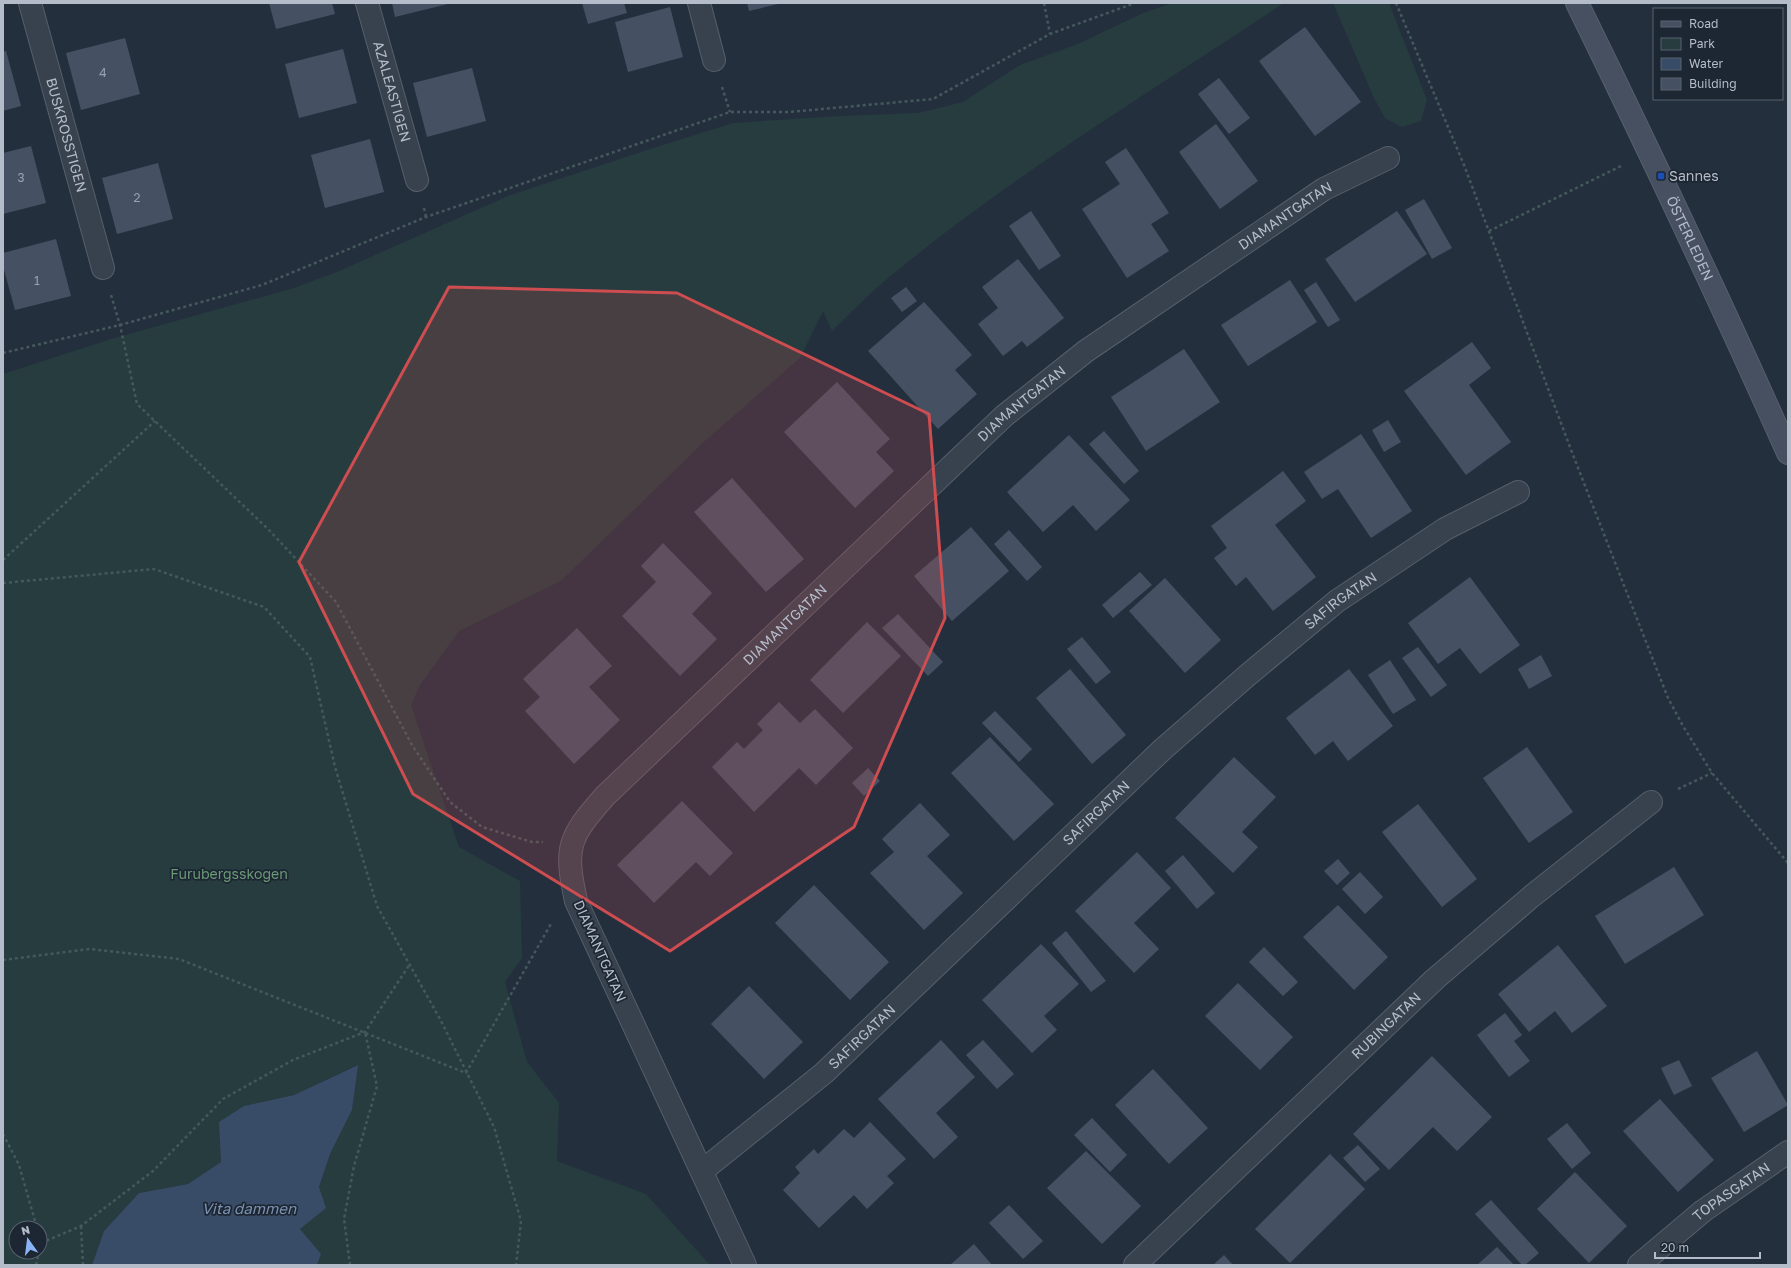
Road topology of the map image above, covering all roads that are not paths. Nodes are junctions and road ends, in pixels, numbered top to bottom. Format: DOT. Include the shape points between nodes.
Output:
graph roads {
  1 [pos="30,3"];
  2 [pos="368,3"];
  3 [pos="699,3"];
  4 [pos="1578,3"];
  5 [pos="714,60"];
  6 [pos="1388,158"];
  7 [pos="417,180"];
  8 [pos="103,268"];
  9 [pos="1788,453"];
  10 [pos="1518,492"];
  11 [pos="1651,802"];
  12 [pos="1788,1152"];
  13 [pos="702,1171"];
  14 [pos="745,1265"];
  15 [pos="1135,1265"];
  16 [pos="1639,1265"];
  1 -- 8 [label="street, BUSKROSSTIGEN"];
  2 -- 7 [label="street, AZALEASTIGEN"];
  3 -- 5 [label="street"];
  4 -- 9 [label="main road, ÖSTERLEDEN" via="1740,344"];
  6 -- 13 [label="street, DIAMANTGATAN" via="1324,190 1086,351 1004,416 605,796 582,822 572,841 569,862 576,901"];
  10 -- 13 [label="street, SAFIRGATAN" via="1445,529 1343,597 1255,669 1163,749 824,1073"];
  11 -- 15 [label="street, RUBINGATAN" via="1532,896 1435,979"];
  12 -- 16 [label="street, TOPASGATAN" via="1703,1211"];
  13 -- 14 [label="street, DIAMANTGATAN"];
}
